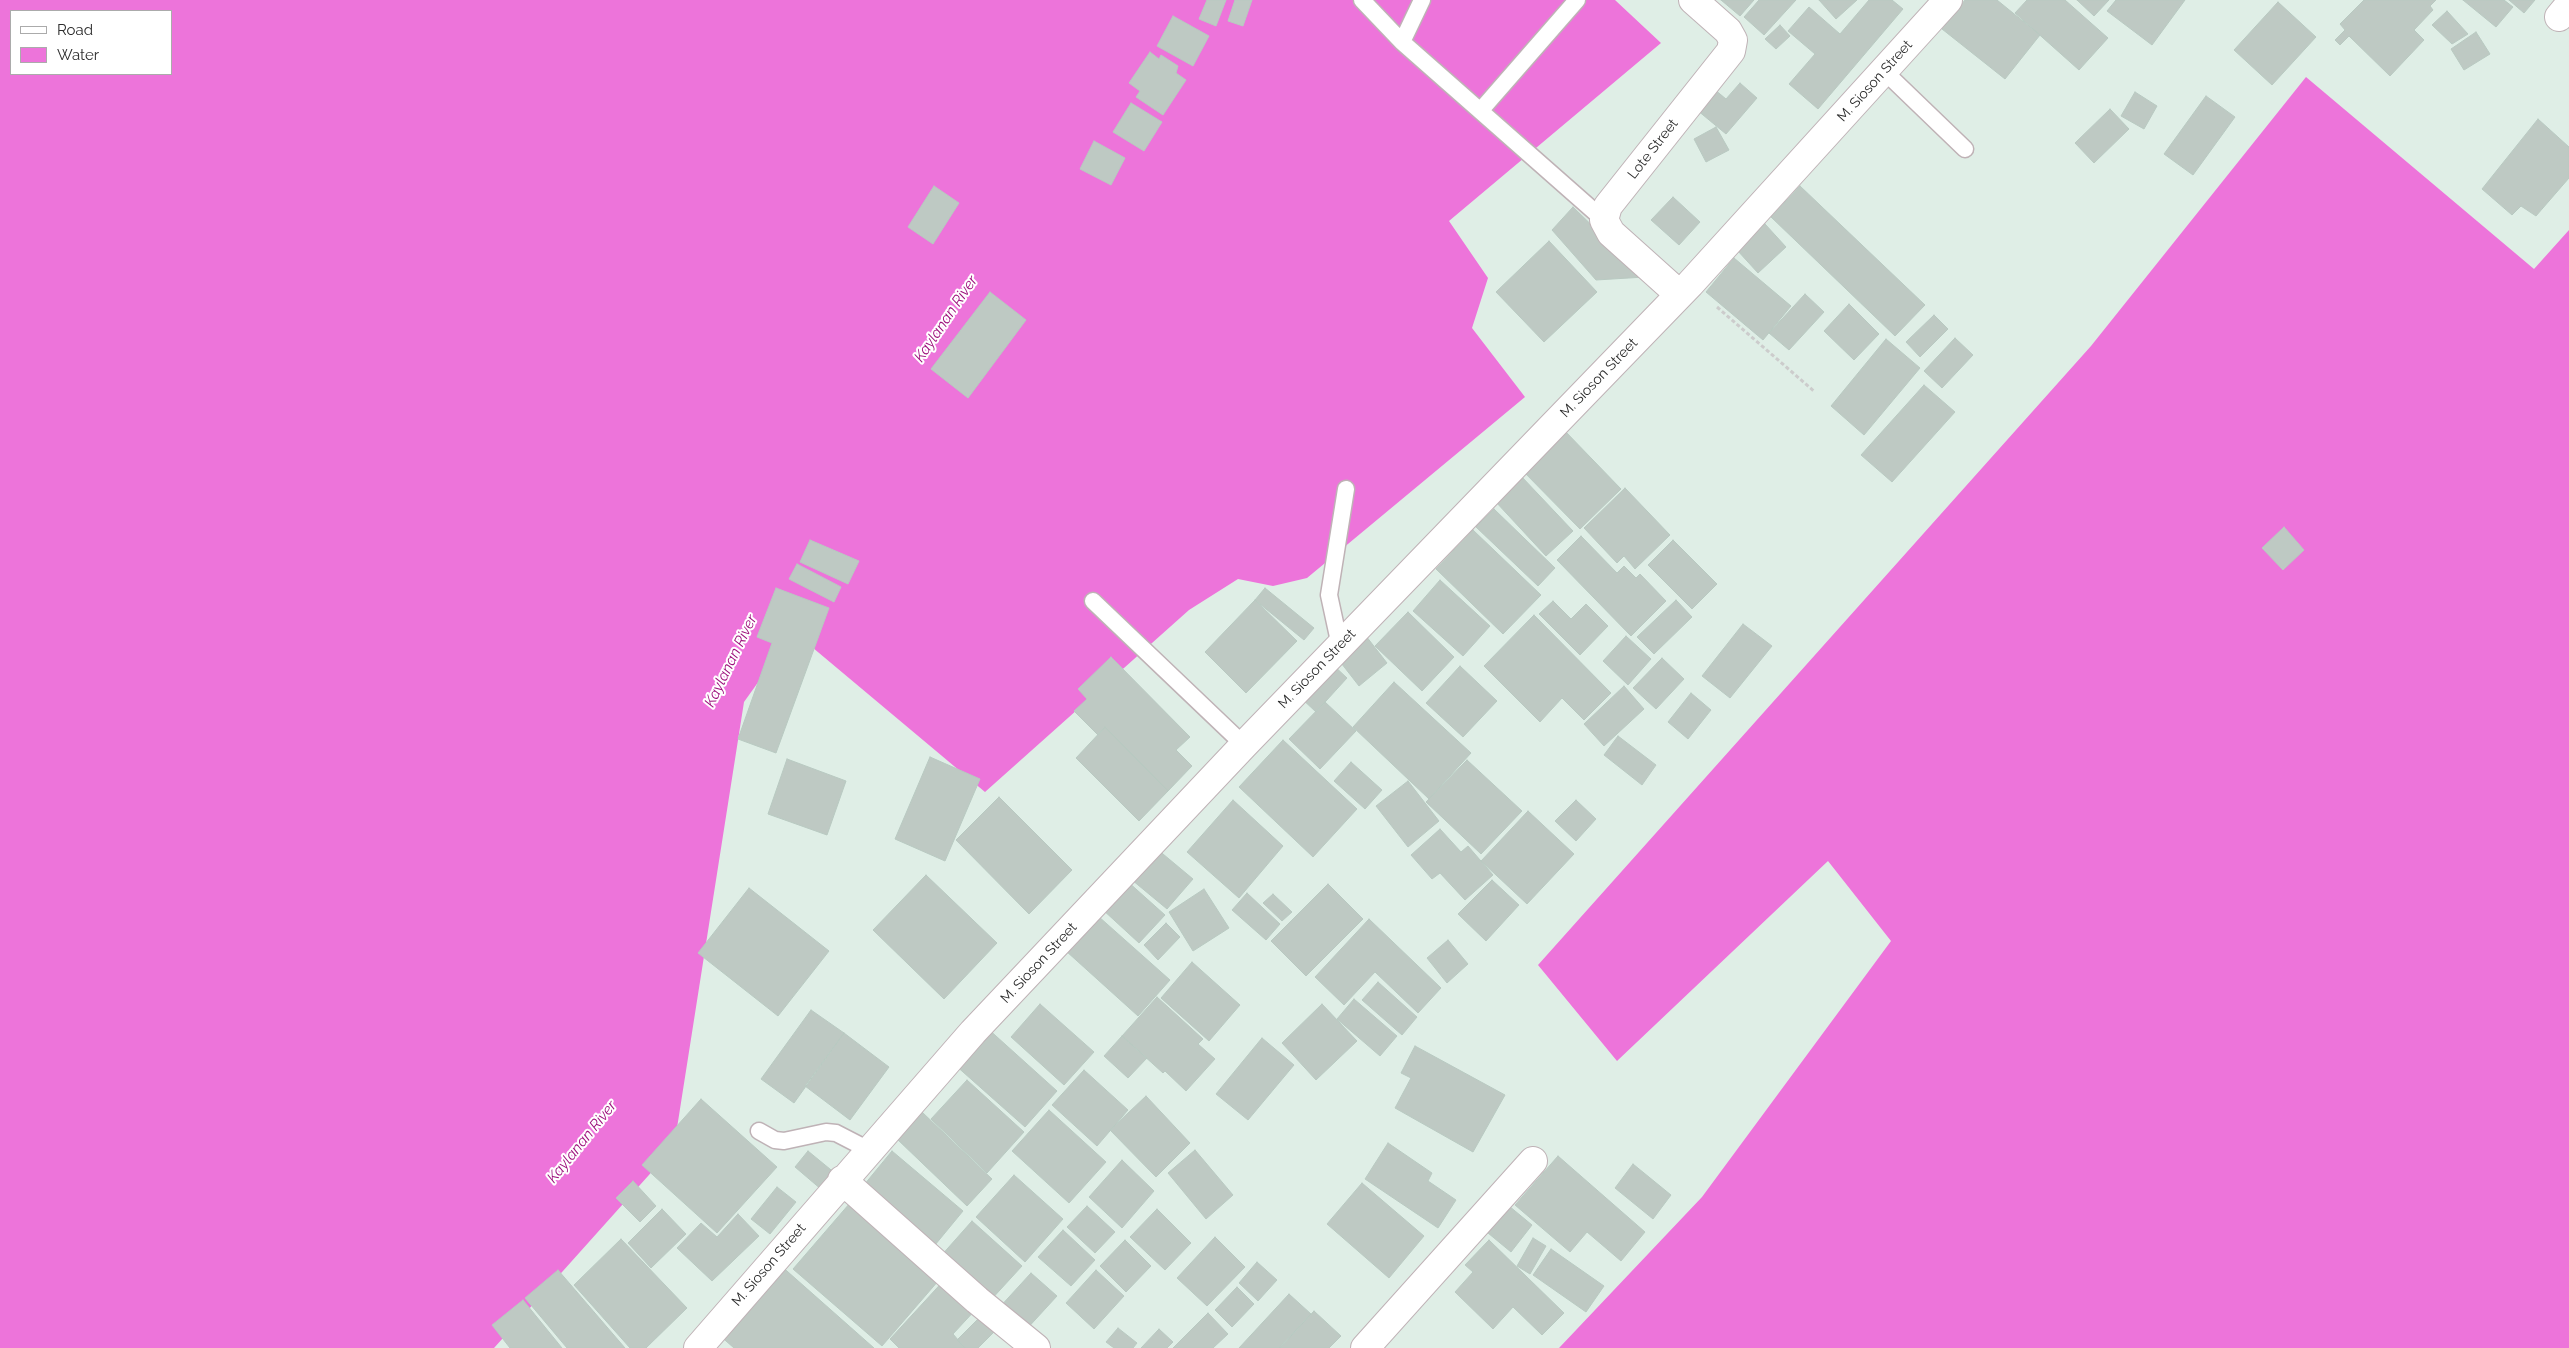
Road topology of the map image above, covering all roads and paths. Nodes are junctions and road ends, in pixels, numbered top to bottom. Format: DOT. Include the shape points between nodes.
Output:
graph roads {
  1 [pos="1362,0"];
  2 [pos="1422,0"];
  3 [pos="1577,0"];
  4 [pos="1693,0"];
  5 [pos="1948,0"];
  6 [pos="1402,42"];
  7 [pos="1884,71"];
  8 [pos="1481,110"];
  9 [pos="1965,149"];
  10 [pos="1604,220"];
  11 [pos="1684,289"];
  12 [pos="1814,392"];
  13 [pos="1346,489"];
  14 [pos="1093,601"];
  15 [pos="1340,646"];
  16 [pos="1244,745"];
  17 [pos="759,1131"];
  18 [pos="869,1150"];
  19 [pos="1533,1161"];
  20 [pos="842,1180"];
  21 [pos="698,1348"];
  22 [pos="1036,1348"];
  23 [pos="1365,1348"];
  1 -- 6 [label="lane"];
  2 -- 6 [label="lane"];
  3 -- 8 [label="lane"];
  4 -- 10 [label="street, Lote Street" via="1728,31 1733,40 1731,51 1608,206"];
  5 -- 7 [label="street, M. Sioson Street"];
  6 -- 8 [label="lane"];
  7 -- 9 [label="lane"];
  7 -- 11 [label="street, M. Sioson Street"];
  8 -- 10 [label="lane"];
  10 -- 11 [label="street" via="1611,234"];
  11 -- 12 [label="path"];
  11 -- 15 [label="street, M. Sioson Street"];
  13 -- 15 [label="lane" via="1328,595"];
  14 -- 16 [label="lane"];
  15 -- 16 [label="street, M. Sioson Street"];
  16 -- 18 [label="street, M. Sioson Street" via="973,1032"];
  17 -- 18 [label="lane" via="774,1140 784,1141 826,1132 836,1133"];
  18 -- 20 [label="street, M. Sioson Street"];
  19 -- 23 [label="street"];
  20 -- 21 [label="street, M. Sioson Street"];
  20 -- 22 [label="street"];
}
